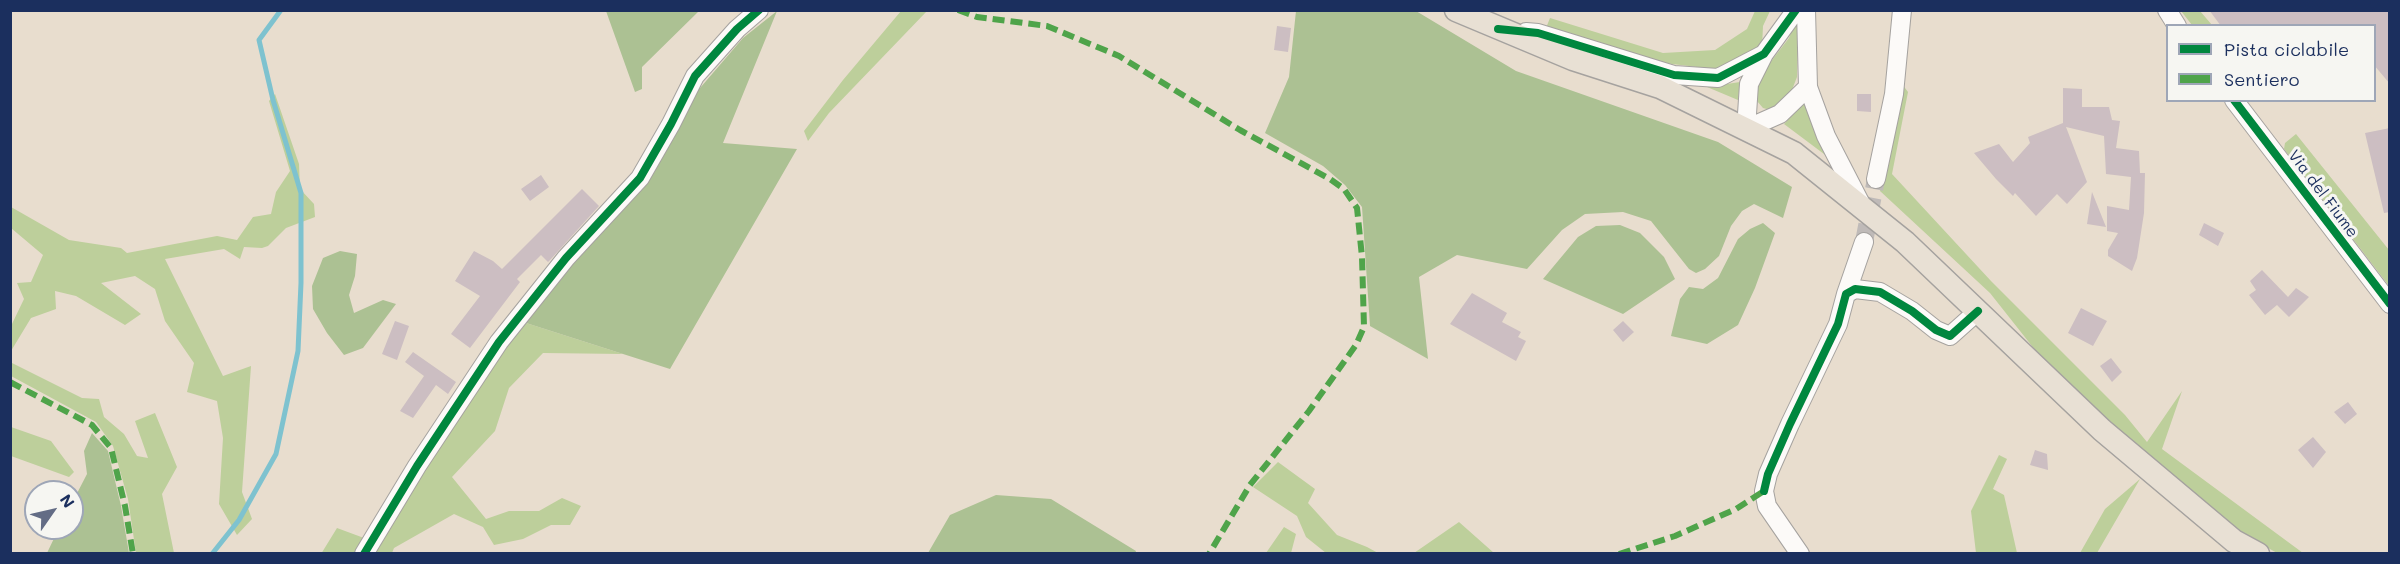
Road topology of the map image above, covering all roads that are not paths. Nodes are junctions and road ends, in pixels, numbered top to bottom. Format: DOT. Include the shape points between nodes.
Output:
graph roads {
  1 [pos="759,10"];
  2 [pos="1456,10"];
  3 [pos="1796,10"];
  4 [pos="1806,10"];
  5 [pos="1902,10"];
  6 [pos="2167,10"];
  7 [pos="2176,24"];
  8 [pos="1498,29"];
  9 [pos="1764,54"];
  10 [pos="1808,87"];
  11 [pos="2236,102"];
  12 [pos="1746,129"];
  13 [pos="1876,178"];
  14 [pos="1864,209"];
  15 [pos="1864,242"];
  16 [pos="1846,294"];
  17 [pos="2390,304"];
  18 [pos="1978,311"];
  19 [pos="364,554"];
  20 [pos="1800,554"];
  21 [pos="2258,554"];
  1 -- 19 [label="street" via="694,76 640,178 566,258 499,342"];
  2 -- 8 [label="main road"];
  3 -- 9 [label="street"];
  4 -- 10 [label="street"];
  5 -- 13 [label="street" via="1894,94"];
  6 -- 7 [label="street"];
  8 -- 9 [label="street" via="1538,33 1674,75 1718,78"];
  8 -- 12 [label="main road" via="1660,87"];
  9 -- 12 [label="street" via="1749,84"];
  10 -- 12 [label="street" via="1780,114"];
  10 -- 14 [label="street" via="1826,136"];
  11 -- 17 [label="street, Via del Fiume"];
  12 -- 14 [label="main road" via="1794,153"];
  14 -- 18 [label="main road"];
  15 -- 16 [label="street"];
  16 -- 18 [label="street" via="1855,289 1880,292 1950,336"];
  16 -- 20 [label="street" via="1838,324 1790,424 1764,491 1767,506"];
  18 -- 21 [label="main road" via="2102,430 2234,541"];
}
